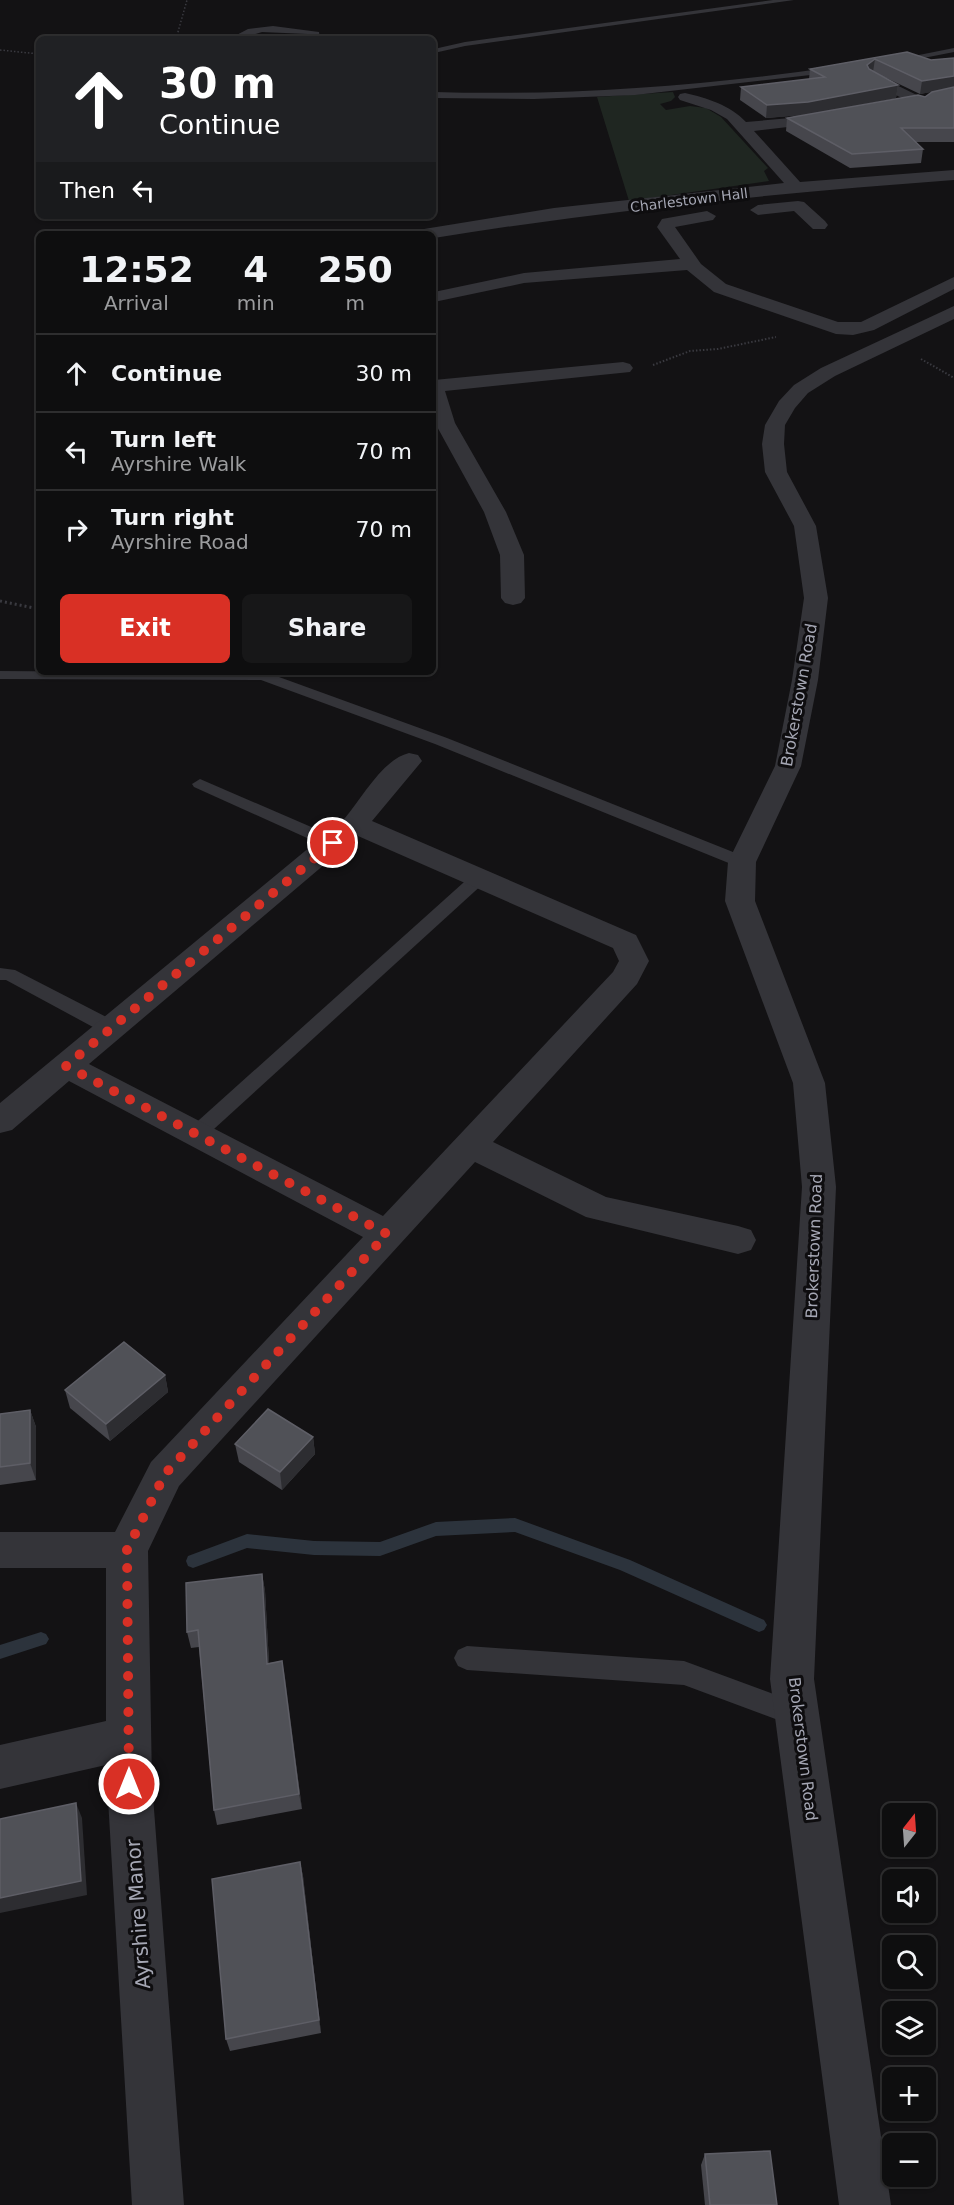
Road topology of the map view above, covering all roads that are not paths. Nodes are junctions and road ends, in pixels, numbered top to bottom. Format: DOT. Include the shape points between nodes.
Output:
graph roads {
  1 [pos="790,0"];
  2 [pos="237,36"];
  3 [pos="316,36"];
  4 [pos="954,50"];
  5 [pos="436,51"];
  6 [pos="887,62"];
  7 [pos="842,68"];
  8 [pos="874,78"];
  9 [pos="436,94"];
  10 [pos="685,97"];
  11 [pos="895,106"];
  12 [pos="841,115"];
  13 [pos="741,127"];
  14 [pos="954,175"];
  15 [pos="796,187"];
  16 [pos="743,212"];
  17 [pos="720,214"];
  18 [pos="819,225"];
  19 [pos="436,232"];
  20 [pos="690,264"];
  21 [pos="954,282"];
  22 [pos="436,297"];
  23 [pos="954,312"];
  24 [pos="569,354"];
  25 [pos="622,369"];
  26 [pos="578,372"];
  27 [pos="436,387"];
  28 [pos="436,394"];
  29 [pos="513,598"];
  30 [pos="0,675"];
  31 [pos="409,761"];
  32 [pos="200,784"];
  33 [pos="344,833"];
  34 [pos="742,862"];
  35 [pos="479,878"];
  36 [pos="0,974"];
  37 [pos="111,1028"];
  38 [pos="66,1066"];
  39 [pos="0,1121"];
  40 [pos="196,1134"];
  41 [pos="470,1145"];
  42 [pos="387,1234"];
  43 [pos="738,1240"];
  44 [pos="0,1550"];
  45 [pos="127,1550"];
  46 [pos="467,1658"];
  47 [pos="797,1715"];
  48 [pos="129,1738"];
  49 [pos="0,1767"];
  50 [pos="158,2205"];
  51 [pos="865,2205"];
  1 -- 5 [label="lane"];
  2 -- 3 [label="lane" via="263,30 302,30"];
  4 -- 6 [label="lane"];
  7 -- 9 [label="lane" via="741,83 635,91 525,97"];
  8 -- 11 [label="street" via="928,101"];
  10 -- 13 [label="street" via="716,107"];
  12 -- 13 [label="street"];
  13 -- 15 [label="street"];
  14 -- 15 [label="street, Charlestown Hall"];
  15 -- 19 [label="street, Charlestown Hall" via="554,213"];
  16 -- 18 [label="street" via="798,206"];
  17 -- 20 [label="street" via="668,223 666,227"];
  20 -- 21 [label="street" via="720,288 836,328 867,326"];
  20 -- 22 [label="street" via="524,278"];
  23 -- 34 [label="street, Brokerstown Road" via="828,372 801,389 775,425 776,472 805,526 816,598 789,766"];
  24 -- 26 [label="street"];
  25 -- 26 [label="street"];
  26 -- 27 [label="street"];
  28 -- 29 [label="street" via="445,423 495,512 512,555"];
  30 -- 34 [label="lane" via="263,676 441,741"];
  31 -- 33 [label="street"];
  32 -- 33 [label="lane"];
  33 -- 35 [label="street"];
  33 -- 37 [label="street"];
  34 -- 47 [label="street, Brokerstown Road" via="740,901 808,1083 819,1187 792,1679"];
  35 -- 40 [label="lane"];
  35 -- 41 [label="street" via="625,942 634,961 626,977"];
  36 -- 37 [label="lane" via="9,974"];
  37 -- 38 [label="street"];
  38 -- 39 [label="street"];
  38 -- 40 [label="street"];
  40 -- 42 [label="street"];
  41 -- 42 [label="street"];
  41 -- 43 [label="street" via="598,1208"];
  42 -- 45 [label="street" via="165,1474"];
  44 -- 45 [label="street"];
  45 -- 48 [label="street, Ayrshire Manor"];
  46 -- 47 [label="lane" via="684,1673"];
  47 -- 51 [label="street, Brokerstown Road"];
  48 -- 49 [label="street"];
  48 -- 50 [label="street, Ayrshire Manor"];
}
